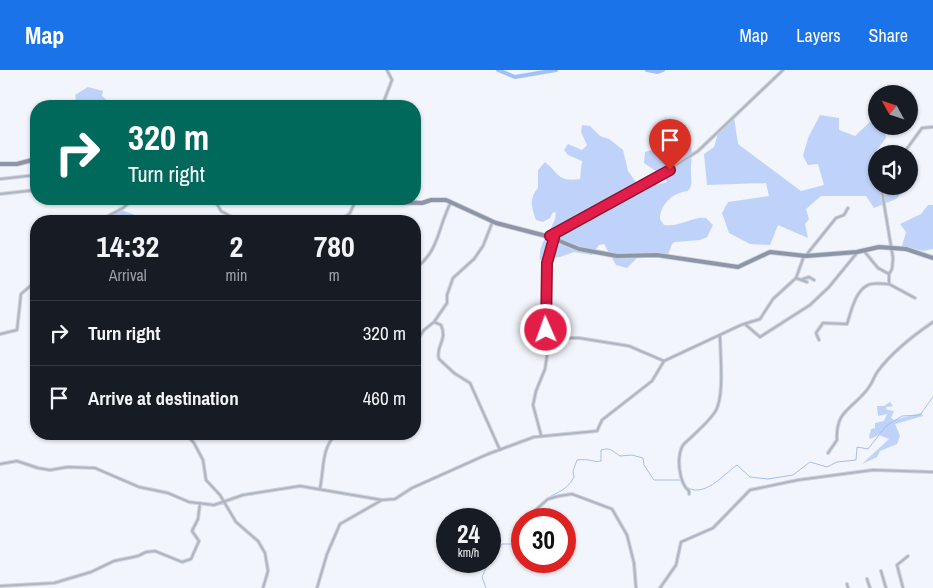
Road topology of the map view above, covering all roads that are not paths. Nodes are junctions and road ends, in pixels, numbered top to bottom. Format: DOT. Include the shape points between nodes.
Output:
graph roads {
  1 [pos="386,70"];
  2 [pos="783,70"];
  3 [pos="384,100"];
  4 [pos="933,128"];
  5 [pos="909,145"];
  6 [pos="30,161"];
  7 [pos="0,164"];
  8 [pos="30,176"];
  9 [pos="0,179"];
  10 [pos="30,191"];
  11 [pos="0,194"];
  12 [pos="882,195"];
  13 [pos="451,202"];
  14 [pos="421,203"];
  15 [pos="126,205"];
  16 [pos="218,205"];
  17 [pos="848,208"];
  18 [pos="111,215"];
  19 [pos="228,215"];
  20 [pos="493,222"];
  21 [pos="552,237"];
  22 [pos="891,247"];
  23 [pos="864,251"];
  24 [pos="857,252"];
  25 [pos="805,256"];
  26 [pos="933,258"];
  27 [pos="421,263"];
  28 [pos="889,274"];
  29 [pos="796,278"];
  30 [pos="803,279"];
  31 [pos="814,280"];
  32 [pos="807,282"];
  33 [pos="889,284"];
  34 [pos="30,286"];
  35 [pos="915,298"];
  36 [pos="434,322"];
  37 [pos="933,322"];
  38 [pos="746,325"];
  39 [pos="0,334"];
  40 [pos="421,334"];
  41 [pos="720,335"];
  42 [pos="548,338"];
  43 [pos="819,340"];
  44 [pos="664,361"];
  45 [pos="541,436"];
  46 [pos="191,440"];
  47 [pos="331,440"];
  48 [pos="500,450"];
  49 [pos="828,453"];
  50 [pos="0,464"];
  51 [pos="831,472"];
  52 [pos="933,472"];
  53 [pos="830,475"];
  54 [pos="320,488"];
  55 [pos="689,494"];
  56 [pos="382,500"];
  57 [pos="224,502"];
  58 [pos="200,503"];
  59 [pos="538,508"];
  60 [pos="908,556"];
  61 [pos="881,571"];
  62 [pos="867,579"];
  63 [pos="847,584"];
  64 [pos="0,586"];
  65 [pos="664,586"];
  66 [pos="263,588"];
  67 [pos="317,588"];
  68 [pos="636,588"];
  69 [pos="660,588"];
  70 [pos="848,588"];
  71 [pos="870,588"];
  72 [pos="886,588"];
  73 [pos="903,588"];
  1 -- 3 [label="street" via="392,80"];
  2 -- 21 [label="street" via="698,152"];
  4 -- 5 [label="street" via="921,128"];
  6 -- 7 [label="main road"];
  8 -- 9 [label="street"];
  10 -- 11 [label="street"];
  12 -- 22 [label="street"];
  13 -- 14 [label="main road" via="440,199"];
  13 -- 20 [label="main road"];
  13 -- 27 [label="street" via="433,251"];
  15 -- 18 [label="street"];
  16 -- 19 [label="street"];
  17 -- 25 [label="street"];
  20 -- 21 [label="main road"];
  20 -- 36 [label="street" via="474,259 453,278 447,303"];
  21 -- 25 [label="main road" via="597,253 658,255 738,267 770,252"];
  21 -- 42 [label="street" via="547,263 544,325"];
  22 -- 23 [label="main road"];
  22 -- 26 [label="main road"];
  22 -- 28 [label="street" via="893,263"];
  23 -- 24 [label="main road"];
  23 -- 28 [label="street" via="878,268"];
  24 -- 25 [label="main road"];
  24 -- 38 [label="street" via="829,287 799,314 760,337"];
  25 -- 29 [label="street"];
  28 -- 33 [label="street"];
  29 -- 30 [label="street"];
  29 -- 38 [label="street" via="774,298 760,320"];
  30 -- 31 [label="street" via="809,277"];
  30 -- 32 [label="street"];
  33 -- 35 [label="street"];
  33 -- 43 [label="street" via="866,286 853,304 847,324 823,323 816,333"];
  34 -- 39 [label="street" via="21,294 17,330"];
  36 -- 40 [label="street"];
  36 -- 48 [label="street" via="441,325 444,337 438,352 439,359 470,383"];
  37 -- 49 [label="street" via="877,372 869,388 841,419 836,429 837,440"];
  38 -- 41 [label="street"];
  41 -- 44 [label="street"];
  41 -- 55 [label="street" via="718,406 715,413 682,445 680,452 679,474"];
  42 -- 44 [label="street" via="579,338 629,346"];
  42 -- 45 [label="street" via="545,369 533,406"];
  44 -- 45 [label="street" via="655,378 602,420 597,431"];
  45 -- 48 [label="street"];
  46 -- 57 [label="street" via="203,460 206,480"];
  47 -- 54 [label="street" via="323,461"];
  48 -- 56 [label="street" via="412,488 395,499"];
  50 -- 58 [label="street" via="18,461 50,470 95,468 139,487"];
  51 -- 53 [label="street"];
  52 -- 53 [label="street" via="888,469"];
  53 -- 65 [label="street" via="749,491 713,528 681,542 676,565"];
  54 -- 56 [label="street"];
  54 -- 57 [label="street" via="280,488"];
  56 -- 67 [label="street" via="340,524"];
  57 -- 58 [label="street" via="214,505"];
  57 -- 66 [label="street" via="236,522 258,541 265,553 268,571"];
  58 -- 64 [label="street" via="192,530 199,542 191,558 182,562 155,551 146,552 54,583"];
  59 -- 68 [label="street" via="548,499 572,494 612,509 627,535"];
  60 -- 73 [label="street" via="897,565"];
  61 -- 72 [label="street"];
  62 -- 71 [label="street"];
  63 -- 70 [label="street"];
  65 -- 69 [label="street"];
}
